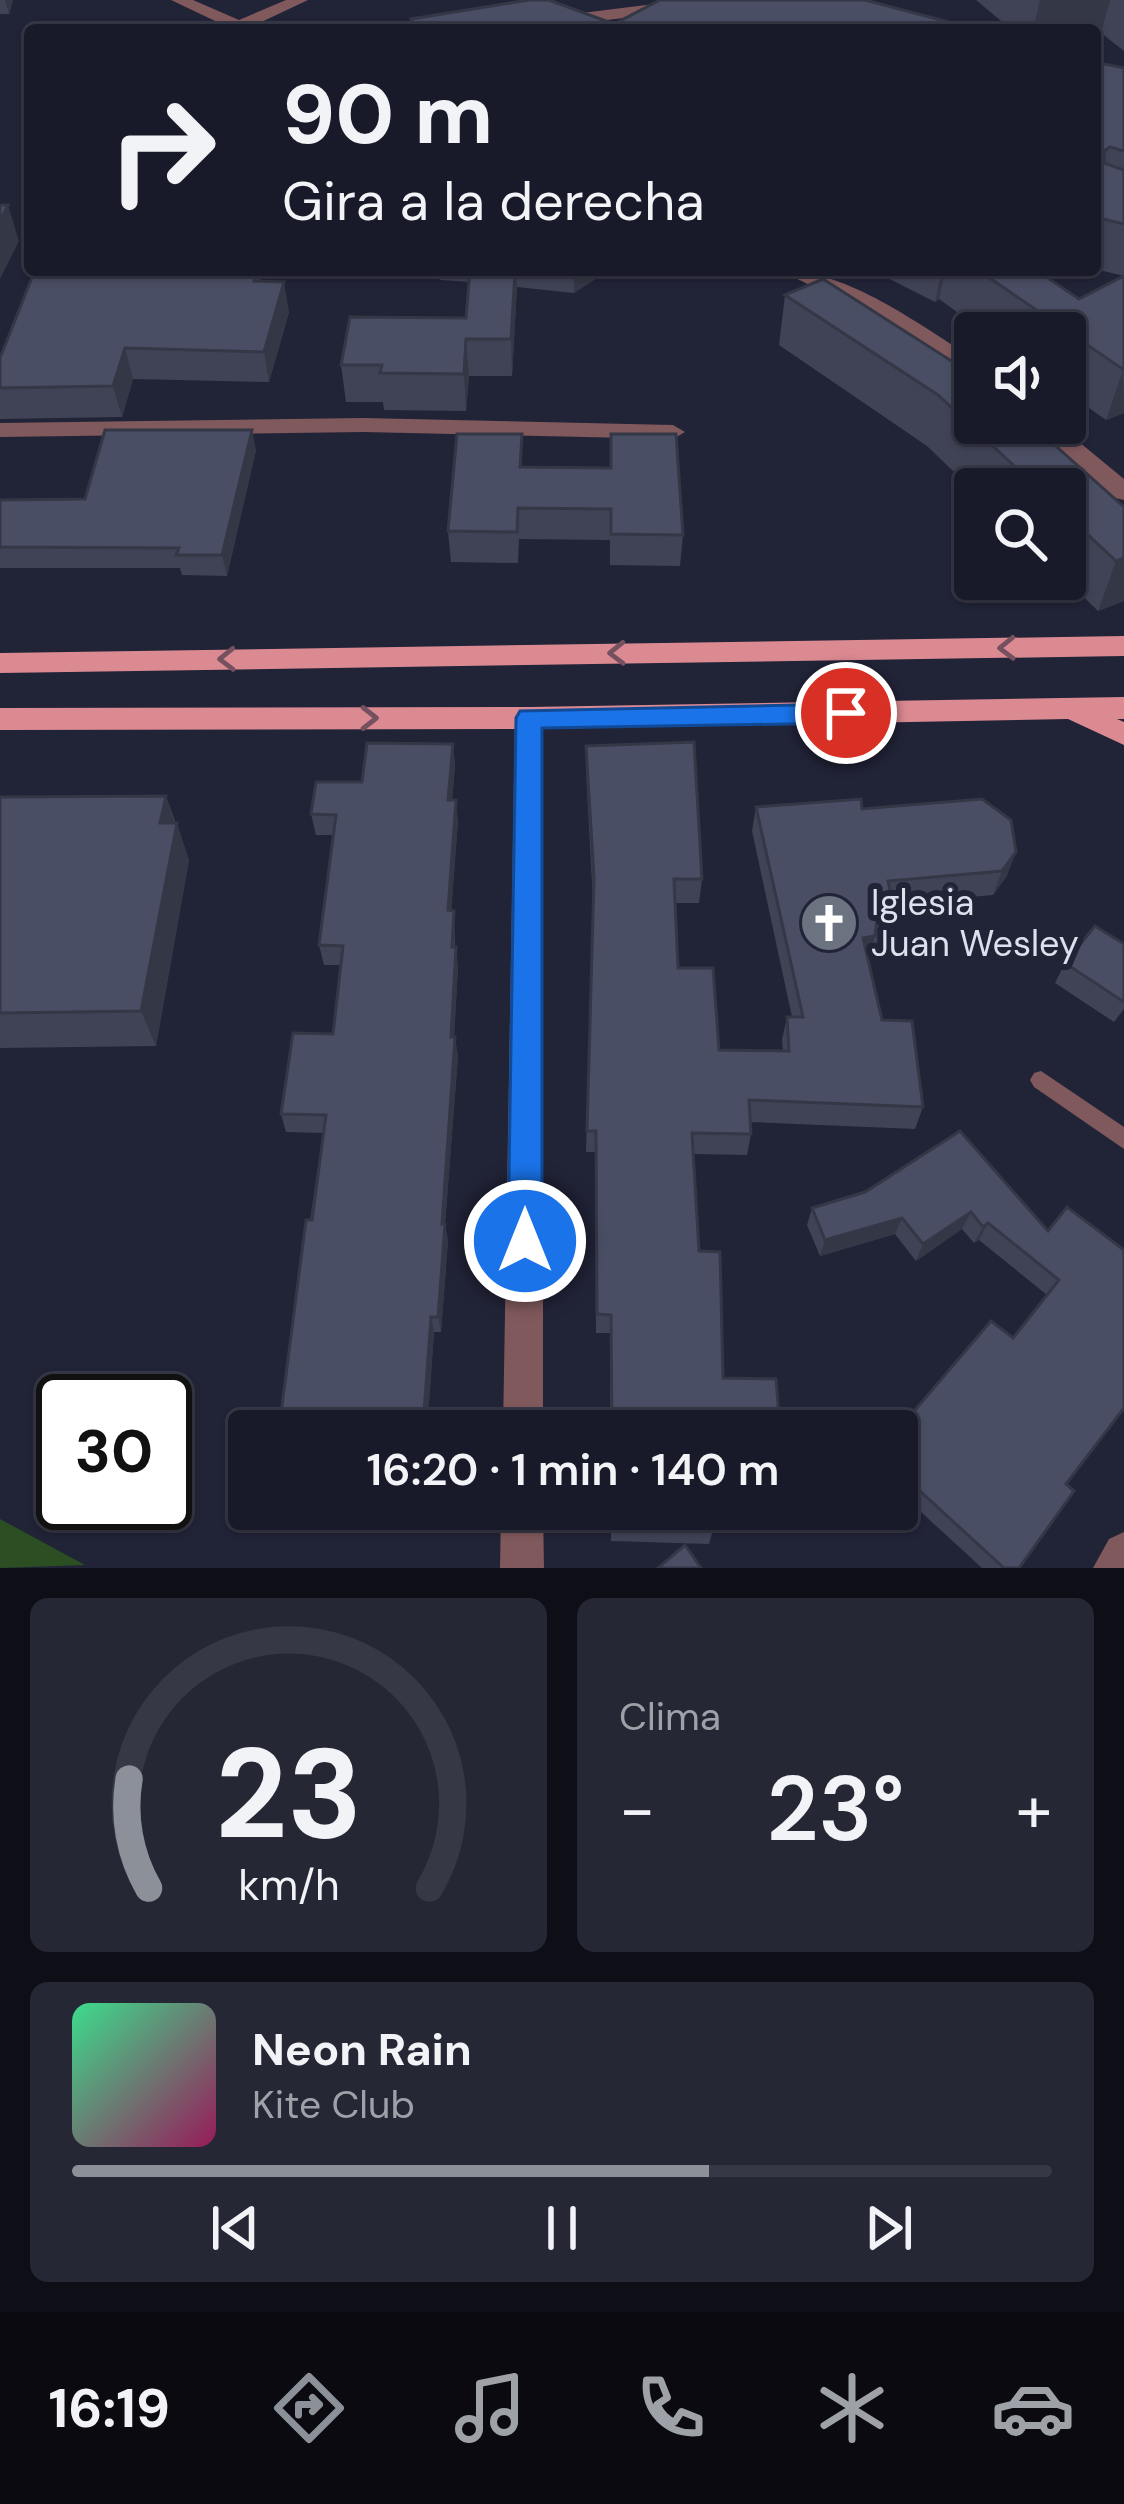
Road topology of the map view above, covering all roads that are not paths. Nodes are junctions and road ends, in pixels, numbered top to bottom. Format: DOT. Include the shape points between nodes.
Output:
graph roads {
  1 [pos="179,0"];
  2 [pos="300,0"];
  3 [pos="726,0"];
  4 [pos="559,20"];
  5 [pos="235,24"];
  6 [pos="252,24"];
  7 [pos="530,24"];
  8 [pos="569,24"];
  9 [pos="803,276"];
  10 [pos="954,356"];
  11 [pos="0,430"];
  12 [pos="673,432"];
  13 [pos="1066,444"];
  14 [pos="1124,492"];
  15 [pos="1124,646"];
  16 [pos="0,663"];
  17 [pos="1124,708"];
  18 [pos="1068,710"];
  19 [pos="529,718"];
  20 [pos="0,719"];
  21 [pos="1124,734"];
  22 [pos="1041,1080"];
  23 [pos="1124,1139"];
  24 [pos="523,1410"];
  25 [pos="522,1530"];
  26 [pos="1124,1555"];
  27 [pos="522,1568"];
  28 [pos="1115,1568"];
  1 -- 5 [label="street"];
  2 -- 6 [label="street"];
  3 -- 4 [label="street"];
  4 -- 7 [label="street"];
  4 -- 8 [label="street"];
  9 -- 10 [label="street"];
  11 -- 12 [label="street" via="363,425"];
  13 -- 14 [label="street"];
  15 -- 16 [label="main road, one-way"];
  17 -- 18 [label="main road"];
  18 -- 19 [label="main road"];
  18 -- 21 [label="main road"];
  20 -- 19 [label="main road, one-way"];
  19 -- 24 [label="street"];
  22 -- 23 [label="lane"];
  25 -- 27 [label="street"];
  26 -- 28 [label="street"];
}
